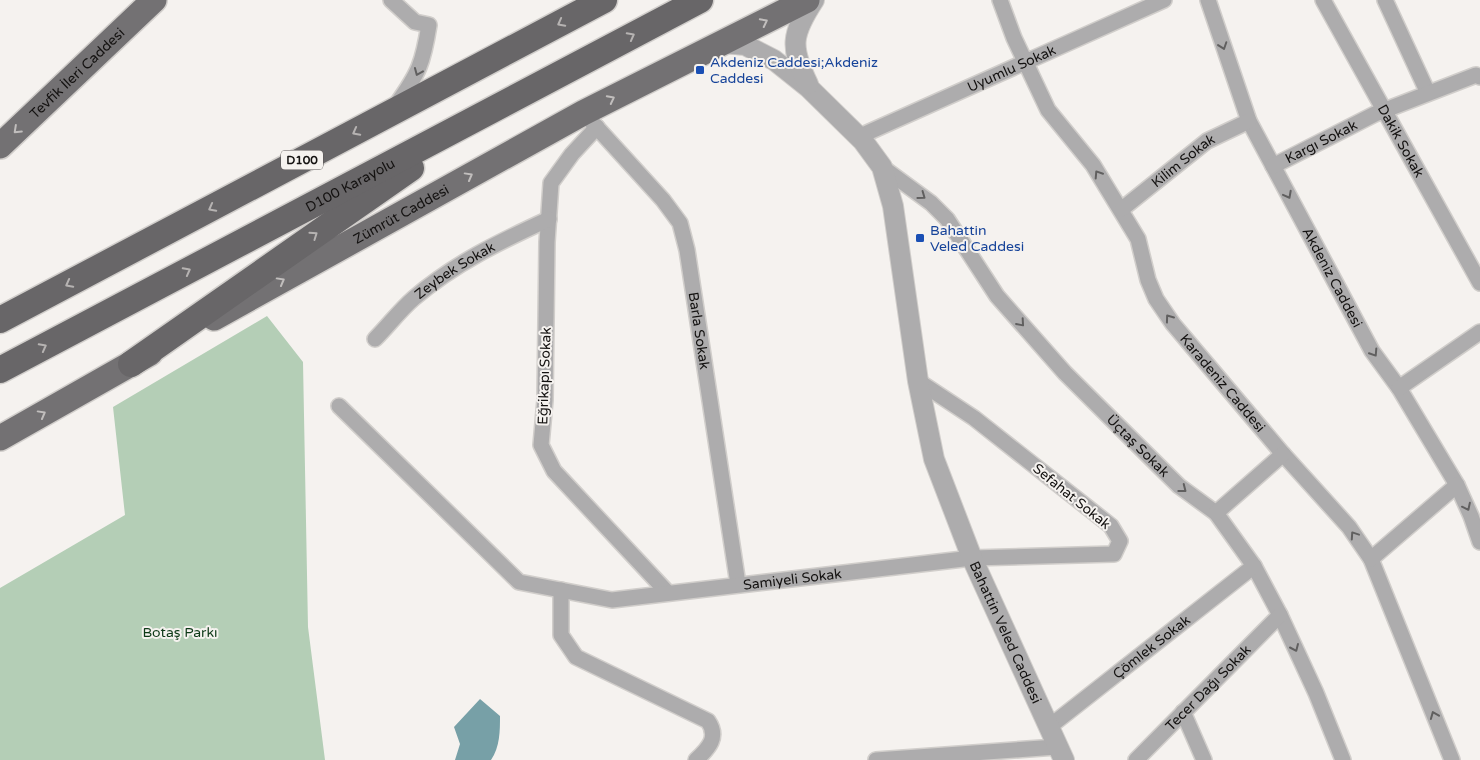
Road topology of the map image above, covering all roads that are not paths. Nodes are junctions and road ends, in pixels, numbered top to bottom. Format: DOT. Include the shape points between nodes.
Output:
graph roads {
  1 [pos="154,0"];
  2 [pos="391,0"];
  3 [pos="604,0"];
  4 [pos="700,0"];
  5 [pos="807,0"];
  6 [pos="814,0"];
  7 [pos="1000,0"];
  8 [pos="1164,0"];
  9 [pos="1208,0"];
  10 [pos="1323,0"];
  11 [pos="1385,0"];
  12 [pos="721,44"];
  13 [pos="1026,62"];
  14 [pos="1480,77"];
  15 [pos="810,88"];
  16 [pos="1428,93"];
  17 [pos="510,100"];
  18 [pos="1384,110"];
  19 [pos="389,114"];
  20 [pos="590,120"];
  21 [pos="1249,120"];
  22 [pos="858,137"];
  23 [pos="0,146"];
  24 [pos="1273,166"];
  25 [pos="882,167"];
  26 [pos="1122,209"];
  27 [pos="549,218"];
  28 [pos="1480,283"];
  29 [pos="0,320"];
  30 [pos="1480,332"];
  31 [pos="375,339"];
  32 [pos="131,364"];
  33 [pos="0,370"];
  34 [pos="918,381"];
  35 [pos="1398,388"];
  36 [pos="339,406"];
  37 [pos="0,438"];
  38 [pos="1283,454"];
  39 [pos="1456,486"];
  40 [pos="1216,513"];
  41 [pos="1480,542"];
  42 [pos="972,558"];
  43 [pos="1370,559"];
  44 [pos="1254,566"];
  45 [pos="738,584"];
  46 [pos="561,590"];
  47 [pos="668,593"];
  48 [pos="1280,615"];
  49 [pos="1184,712"];
  50 [pos="1049,727"];
  51 [pos="1060,753"];
  52 [pos="696,760"];
  53 [pos="876,760"];
  54 [pos="1136,760"];
  55 [pos="1204,760"];
  56 [pos="1343,760"];
  57 [pos="1452,760"];
  1 -- 23 [label="main road, Tevfik İleri Caddesi, one-way"];
  2 -- 19 [label="street, one-way" via="415,22 429,25 424,57 416,78"];
  3 -- 19 [label="highway, D100, one-way"];
  17 -- 4 [label="highway, D100 Karayolu, one-way"];
  12 -- 5 [label="main road, Zümrüt Caddesi, one-way"];
  6 -- 15 [label="street" via="800,22 794,52"];
  7 -- 13 [label="street, Karadeniz Caddesi"];
  8 -- 13 [label="street, Uyumlu Sokak"];
  9 -- 21 [label="street, Akdeniz Caddesi, one-way"];
  10 -- 18 [label="street, Dakik Sokak"];
  11 -- 16 [label="street"];
  12 -- 15 [label="street" via="759,51"];
  20 -- 12 [label="main road, Zümrüt Caddesi, one-way"];
  13 -- 22 [label="street, Uyumlu Sokak"];
  26 -- 13 [label="street, Karadeniz Caddesi, one-way" via="1093,165 1048,110"];
  14 -- 16 [label="street, Kargı Sokak" via="1476,75"];
  15 -- 22 [label="street, Bahattin Veled Caddesi"];
  16 -- 18 [label="street, Kargı Sokak"];
  32 -- 17 [label="highway, one-way"];
  33 -- 17 [label="highway, D100 Karayolu, one-way"];
  18 -- 24 [label="street, Kargı Sokak"];
  18 -- 28 [label="street, Dakik Sokak"];
  19 -- 29 [label="highway, D100, one-way"];
  20 -- 27 [label="street, Eğrikapı Sokak" via="572,154 551,183"];
  32 -- 20 [label="main road, Zümrüt Caddesi, one-way"];
  20 -- 45 [label="street, Barla Sokak" via="680,223 687,250"];
  21 -- 24 [label="street, Akdeniz Caddesi"];
  21 -- 26 [label="street, Kilim Sokak" via="1207,141"];
  22 -- 25 [label="street, Bahattin Veled Caddesi"];
  24 -- 35 [label="street, Akdeniz Caddesi, one-way" via="1372,350"];
  25 -- 34 [label="street, Bahattin Veled Caddesi" via="893,206"];
  25 -- 40 [label="street, Üçtaş Sokak, one-way" via="947,219 997,296 1065,373 1179,486"];
  38 -- 26 [label="street, Karadeniz Caddesi, one-way" via="1173,324 1156,299 1138,238"];
  27 -- 31 [label="street, Zeybek Sokak" via="456,266 414,299"];
  27 -- 47 [label="street, Eğrikapı Sokak" via="541,445 554,471"];
  30 -- 35 [label="street"];
  37 -- 32 [label="main road, Zümrüt Caddesi, one-way"];
  34 -- 42 [label="street, Bahattin Veled Caddesi" via="934,459"];
  34 -- 42 [label="street, Sefahat Sokak" via="974,418 1111,526 1120,541 1114,554"];
  35 -- 39 [label="street, Akdeniz Caddesi"];
  36 -- 46 [label="street, Samiyeli Sokak" via="519,582"];
  38 -- 40 [label="street"];
  43 -- 38 [label="street, Karadeniz Caddesi, one-way" via="1349,527"];
  39 -- 41 [label="street, Akdeniz Caddesi, one-way"];
  39 -- 43 [label="street"];
  40 -- 44 [label="street, Üçtaş Sokak"];
  42 -- 45 [label="street, Samiyeli Sokak"];
  42 -- 50 [label="street, Bahattin Veled Caddesi"];
  57 -- 43 [label="street, Karadeniz Caddesi, one-way"];
  44 -- 48 [label="street, Üçtaş Sokak"];
  44 -- 50 [label="street, Çömlek Sokak"];
  45 -- 47 [label="street, Samiyeli Sokak"];
  46 -- 47 [label="street, Samiyeli Sokak" via="612,600"];
  46 -- 52 [label="street" via="561,635 576,657 708,720 713,739"];
  48 -- 49 [label="street, Tecer Dağı Sokak"];
  48 -- 56 [label="street, Üçtaş Sokak, one-way"];
  49 -- 54 [label="street, Tecer Dağı Sokak"];
  49 -- 55 [label="street"];
  50 -- 51 [label="street, Bahattin Veled Caddesi"];
  51 -- 53 [label="street"];
}
